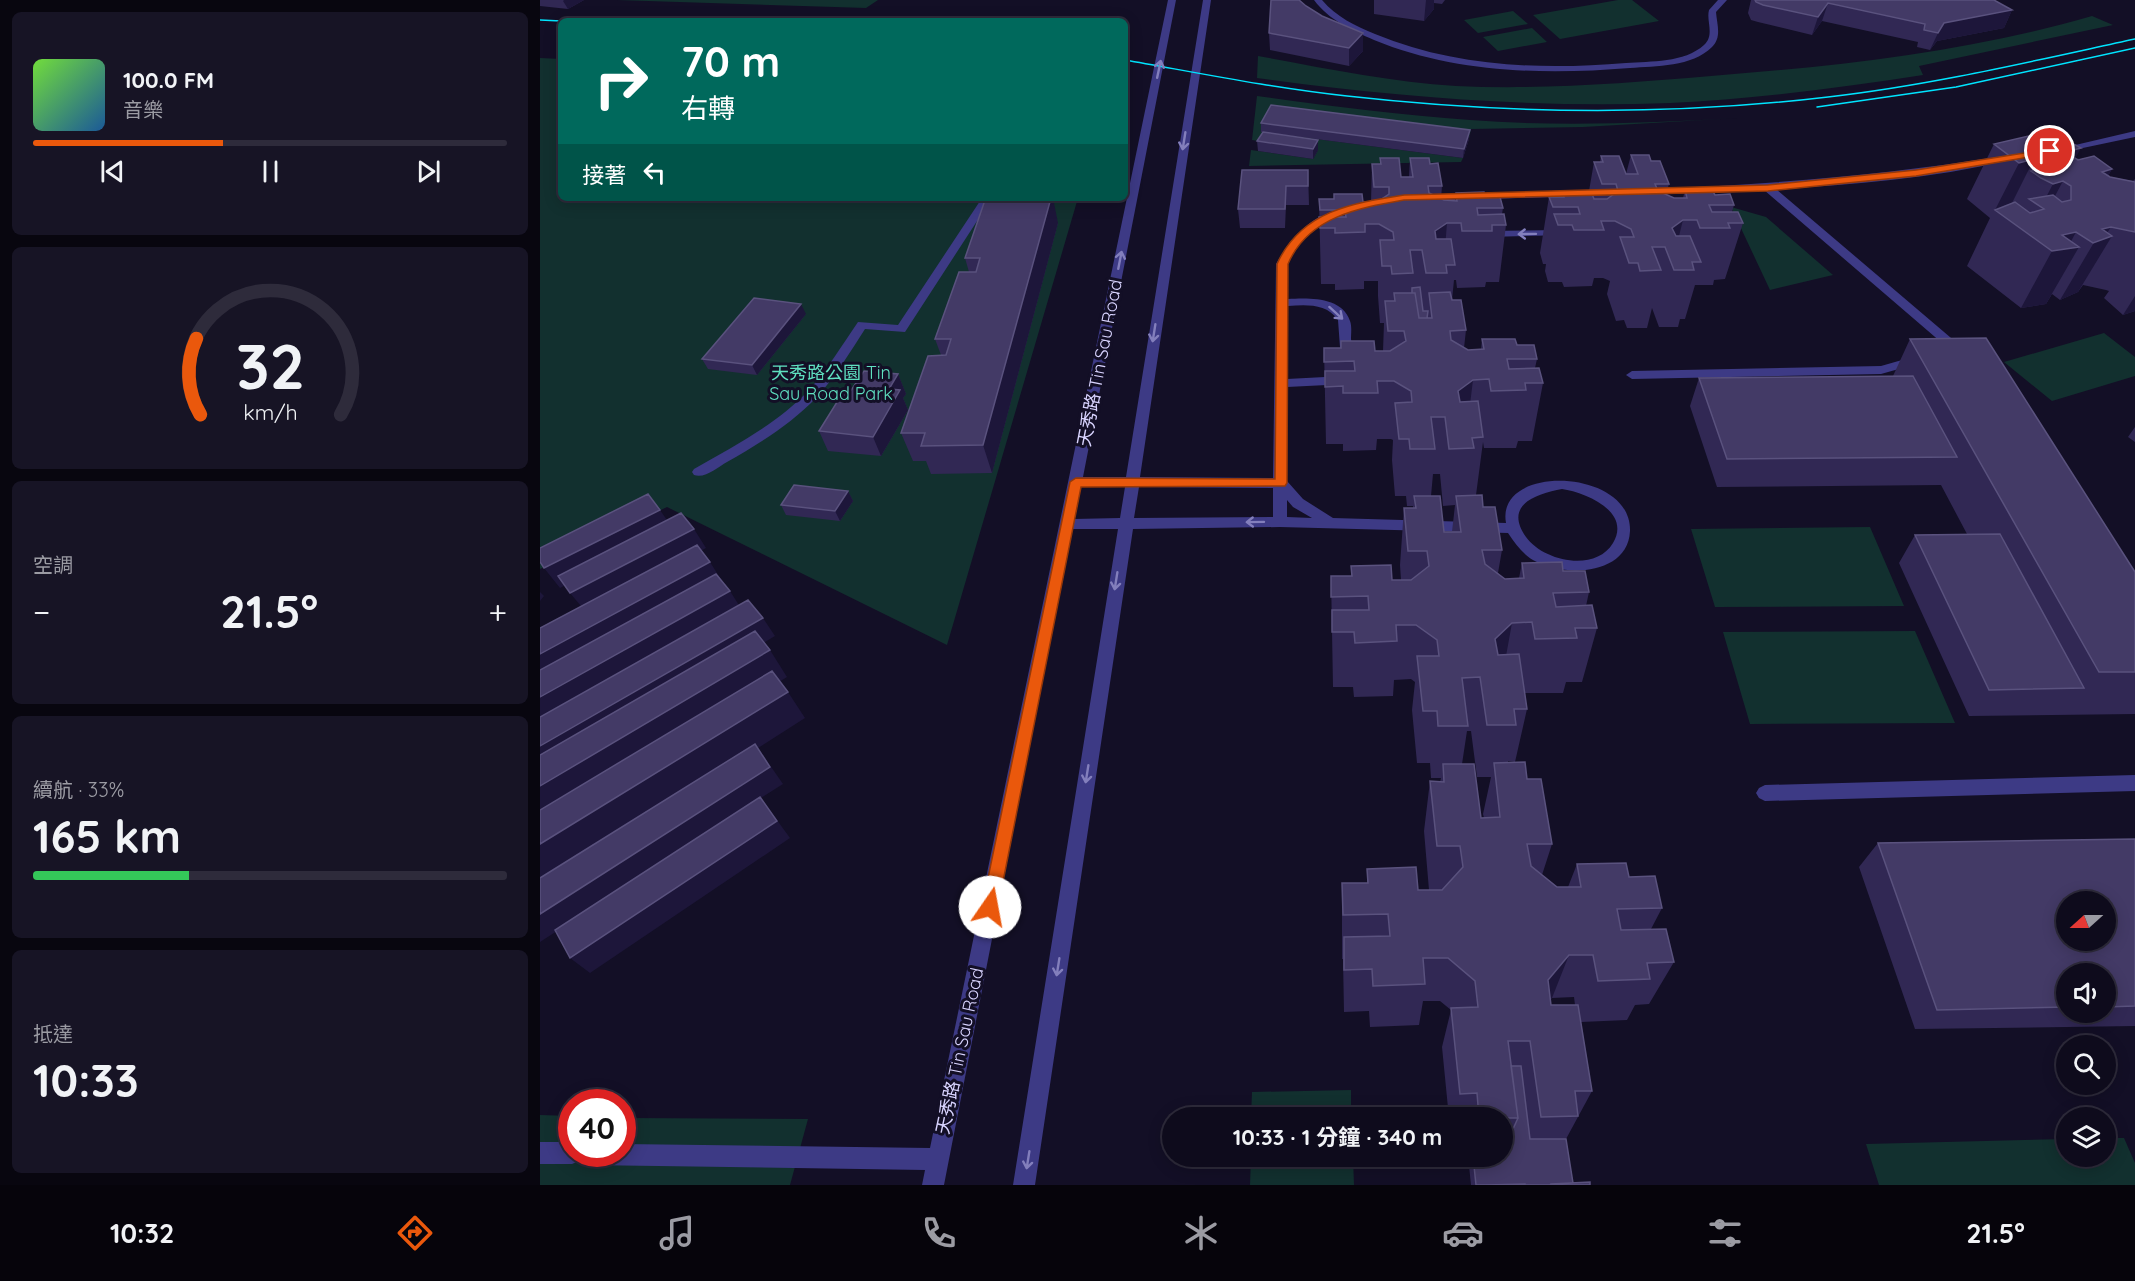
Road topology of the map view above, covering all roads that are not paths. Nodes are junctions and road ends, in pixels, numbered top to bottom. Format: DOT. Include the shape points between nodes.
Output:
graph roads {
  1 [pos="1172,0"];
  2 [pos="1207,0"];
  3 [pos="1318,0"];
  4 [pos="1723,0"];
  5 [pos="2135,134"];
  6 [pos="2050,151"];
  7 [pos="2017,157"];
  8 [pos="1768,188"];
  9 [pos="1634,192"];
  10 [pos="1589,193"];
  11 [pos="1129,195"];
  12 [pos="1412,198"];
  13 [pos="985,201"];
  14 [pos="1128,201"];
  15 [pos="1347,209"];
  16 [pos="1563,224"];
  17 [pos="1475,234"];
  18 [pos="1281,303"];
  19 [pos="1632,375"];
  20 [pos="1282,383"];
  21 [pos="699,472"];
  22 [pos="1076,482"];
  23 [pos="1132,482"];
  24 [pos="1281,483"];
  25 [pos="1281,522"];
  26 [pos="1335,523"];
  27 [pos="1067,524"];
  28 [pos="1125,524"];
  29 [pos="1512,528"];
  30 [pos="2135,783"];
  31 [pos="1765,793"];
  32 [pos="540,1153"];
  33 [pos="558,1153"];
  34 [pos="636,1155"];
  35 [pos="938,1159"];
  36 [pos="933,1185"];
  37 [pos="1024,1185"];
  11 -- 1 [label="street, 天秀路 Tin Sau Road, one-way"];
  2 -- 23 [label="street, one-way"];
  3 -- 4 [label="street" via="1352,27 1415,51 1464,61 1563,68 1667,62 1697,53 1713,40 1712,12"];
  5 -- 6 [label="street"];
  7 -- 8 [label="street" via="1844,182"];
  8 -- 9 [label="street"];
  8 -- 19 [label="street" via="1962,353 1937,355 1881,370"];
  10 -- 12 [label="street" via="1556,199 1458,202"];
  13 -- 21 [label="street" via="901,329 862,325 825,380 800,405 737,451"];
  22 -- 14 [label="street, 天秀路 Tin Sau Road, one-way"];
  15 -- 18 [label="street" via="1317,223 1289,249 1282,264"];
  16 -- 17 [label="street, one-way" via="1566,233"];
  18 -- 20 [label="street"];
  18 -- 20 [label="street, one-way" via="1313,302 1330,306 1341,314 1347,361 1343,373 1327,381"];
  20 -- 24 [label="street"];
  22 -- 23 [label="street"];
  22 -- 27 [label="street, 天秀路 Tin Sau Road"];
  23 -- 24 [label="street"];
  23 -- 28 [label="street"];
  24 -- 25 [label="street"];
  24 -- 26 [label="street" via="1298,503"];
  25 -- 26 [label="street"];
  25 -- 28 [label="street, one-way"];
  26 -- 29 [label="street"];
  27 -- 28 [label="street"];
  27 -- 35 [label="street, 天秀路 Tin Sau Road"];
  28 -- 37 [label="street, one-way"];
  29 -- 29 [label="street" via="1514,505 1522,496 1547,485 1562,484 1593,491 1606,499 1616,508 1624,531 1622,543 1614,553 1589,565 1572,566 1540,558 1517,539"];
  30 -- 31 [label="street"];
  32 -- 33 [label="street"];
  34 -- 35 [label="street"];
  35 -- 36 [label="street, 天秀路 Tin Sau Road"];
}
